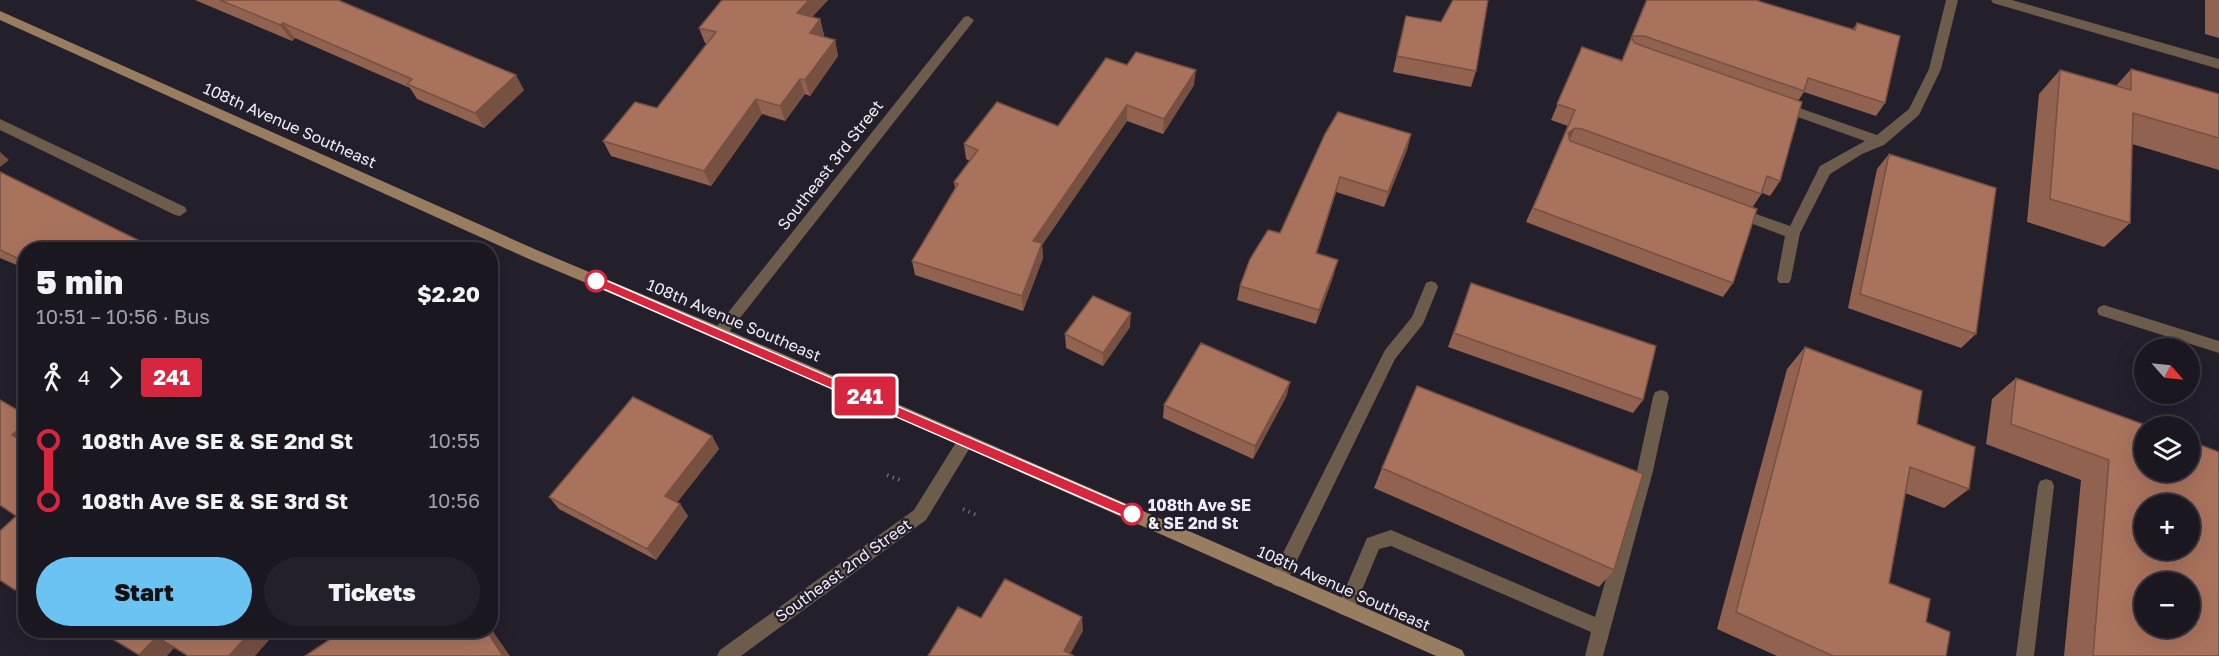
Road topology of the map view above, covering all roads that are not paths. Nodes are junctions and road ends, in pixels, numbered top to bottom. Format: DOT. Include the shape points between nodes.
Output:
graph roads {
  1 [pos="1952,0"];
  2 [pos="1997,0"];
  3 [pos="0,15"];
  4 [pos="968,20"];
  5 [pos="2219,64"];
  6 [pos="1767,101"];
  7 [pos="0,124"];
  8 [pos="1879,141"];
  9 [pos="1715,204"];
  10 [pos="180,211"];
  11 [pos="1793,233"];
  12 [pos="1784,279"];
  13 [pos="1431,287"];
  14 [pos="2104,311"];
  15 [pos="720,333"];
  16 [pos="2219,347"];
  17 [pos="1661,397"];
  18 [pos="966,441"];
  19 [pos="2046,486"];
  20 [pos="1279,579"];
  21 [pos="1346,608"];
  22 [pos="1601,628"];
  23 [pos="726,656"];
  24 [pos="1456,656"];
  25 [pos="1594,656"];
  26 [pos="2025,656"];
  1 -- 8 [label="street" via="1935,69 1914,112"];
  2 -- 5 [label="street"];
  3 -- 15 [label="street, 108th Avenue Southeast" via="534,255"];
  4 -- 15 [label="street, Southeast 3rd Street"];
  6 -- 8 [label="street"];
  7 -- 10 [label="street"];
  8 -- 11 [label="street" via="1825,170"];
  9 -- 11 [label="street"];
  11 -- 12 [label="street"];
  13 -- 20 [label="street" via="1418,320 1390,355"];
  14 -- 16 [label="street"];
  15 -- 18 [label="street, 108th Avenue Southeast"];
  17 -- 22 [label="street" via="1646,471"];
  18 -- 20 [label="street, 108th Avenue Southeast"];
  18 -- 23 [label="street, Southeast 2nd Street" via="920,515"];
  19 -- 26 [label="street"];
  20 -- 21 [label="street, 108th Avenue Southeast"];
  21 -- 22 [label="street" via="1373,543 1391,538"];
  21 -- 24 [label="street, 108th Avenue Southeast"];
  22 -- 25 [label="street"];
}
